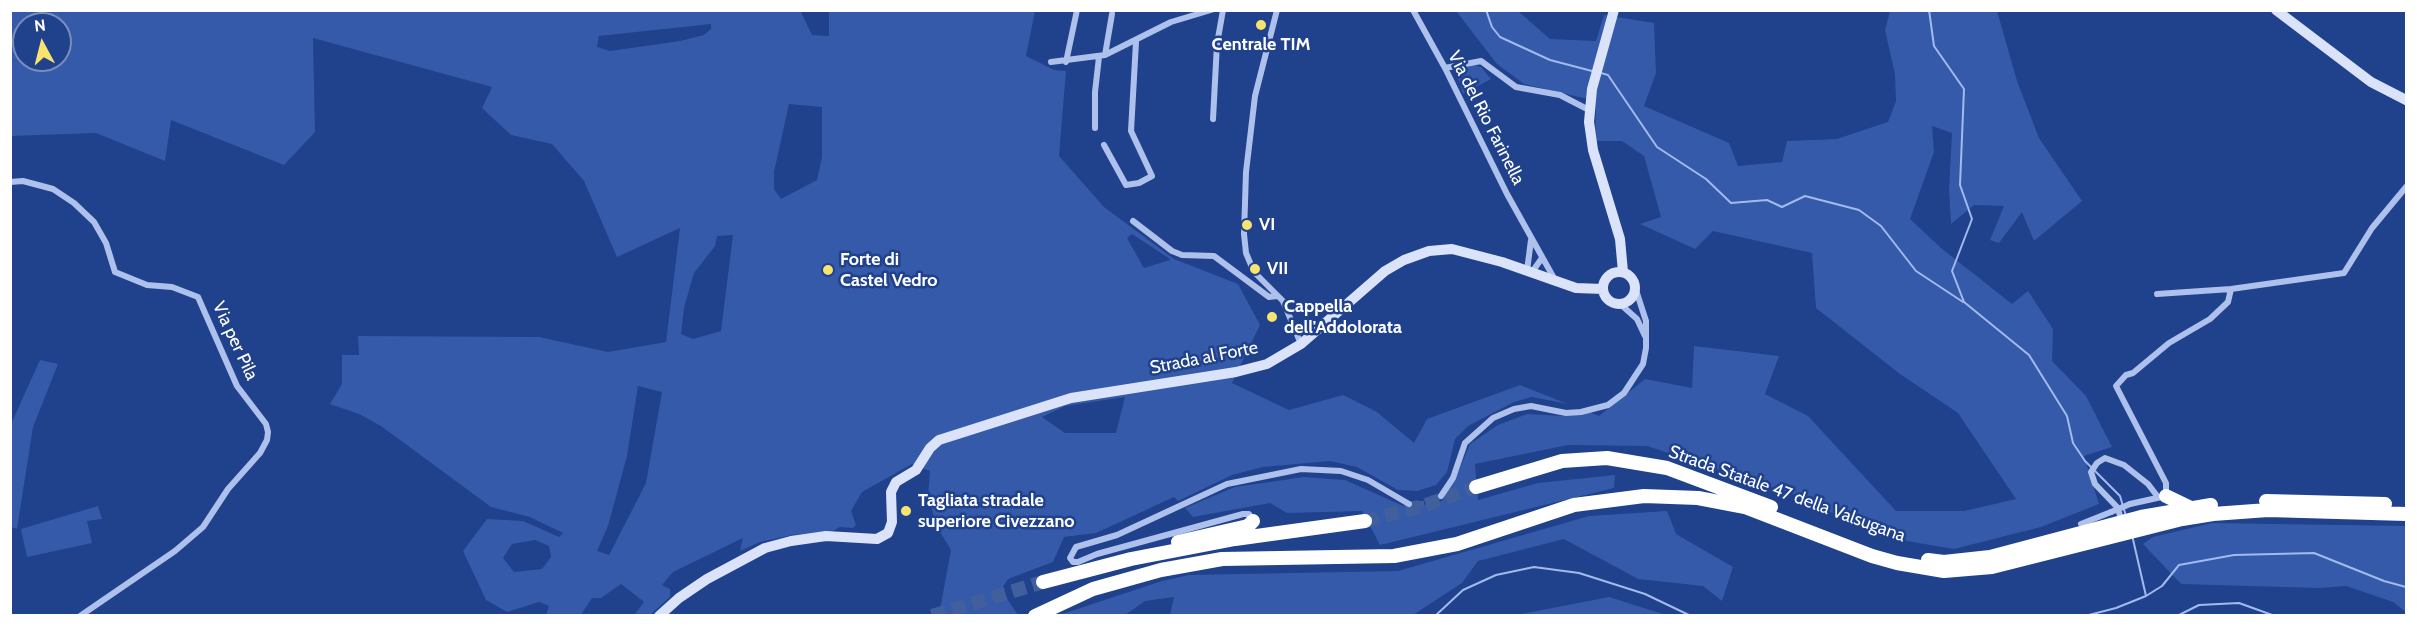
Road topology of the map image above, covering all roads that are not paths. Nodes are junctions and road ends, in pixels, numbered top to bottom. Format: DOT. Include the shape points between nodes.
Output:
graph roads {
  1 [pos="1077,10"];
  2 [pos="1211,10"];
  3 [pos="1223,10"];
  4 [pos="1277,10"];
  5 [pos="1413,10"];
  6 [pos="2276,10"];
  7 [pos="1112,14"];
  8 [pos="1613,16"];
  9 [pos="1136,42"];
  10 [pos="1102,56"];
  11 [pos="1051,62"];
  12 [pos="1066,62"];
  13 [pos="1445,68"];
  14 [pos="2406,100"];
  15 [pos="1589,110"];
  16 [pos="1213,118"];
  17 [pos="1095,128"];
  18 [pos="1104,145"];
  19 [pos="10,182"];
  20 [pos="2406,187"];
  21 [pos="1133,221"];
  22 [pos="1531,240"];
  23 [pos="1542,258"];
  24 [pos="1530,272"];
  25 [pos="1623,272"];
  26 [pos="1556,281"];
  27 [pos="1634,284"];
  28 [pos="1603,289"];
  29 [pos="2231,289"];
  30 [pos="2157,294"];
  31 [pos="1277,296"];
  32 [pos="1619,303"];
  33 [pos="1646,339"];
  34 [pos="1301,344"];
  35 [pos="1476,487"];
  36 [pos="1441,496"];
  37 [pos="2162,497"];
  38 [pos="1408,504"];
  39 [pos="2191,508"];
  40 [pos="2405,512"];
  41 [pos="2121,518"];
  42 [pos="1253,521"];
  43 [pos="1365,521"];
  44 [pos="2141,523"];
  45 [pos="2081,524"];
  46 [pos="2102,534"];
  47 [pos="2015,552"];
  48 [pos="1131,559"];
  49 [pos="1043,582"];
  50 [pos="80,615"];
  51 [pos="659,615"];
  52 [pos="1035,615"];
  1 -- 12 [label="street"];
  2 -- 9 [label="street" via="1171,22"];
  3 -- 16 [label="street"];
  4 -- 31 [label="street" via="1255,96 1244,234 1254,272"];
  5 -- 13 [label="street, Via del Rio Farinella"];
  6 -- 14 [label="street" via="2371,82"];
  7 -- 10 [label="street"];
  8 -- 15 [label="street"];
  9 -- 10 [label="street"];
  9 -- 18 [label="street" via="1131,131 1152,176 1126,185"];
  10 -- 12 [label="street"];
  10 -- 17 [label="street" via="1095,92"];
  11 -- 12 [label="street"];
  13 -- 15 [label="street" via="1481,61 1516,87 1560,95"];
  13 -- 22 [label="street, Via del Rio Farinella"];
  15 -- 25 [label="street" via="1593,150 1620,239"];
  19 -- 50 [label="street, Via per Pila" via="23,181 52,189 74,203 94,222 115,272 147,285 172,287 198,297 237,386 268,432 260,453 228,489 203,527 175,551"];
  20 -- 29 [label="street" via="2372,228 2344,273"];
  21 -- 31 [label="street" via="1172,251 1214,256 1269,297"];
  22 -- 23 [label="street, Via del Rio Farinella"];
  22 -- 24 [label="street"];
  23 -- 24 [label="street"];
  23 -- 26 [label="street, Via del Rio Farinella"];
  24 -- 26 [label="street, Strada al Forte"];
  24 -- 34 [label="street, Strada al Forte" via="1452,249 1429,251 1385,271"];
  25 -- 27 [label="street"];
  25 -- 28 [label="street" via="1611,274"];
  26 -- 28 [label="street, Strada al Forte" via="1586,290"];
  27 -- 32 [label="street" via="1631,297"];
  27 -- 33 [label="street" via="1643,309"];
  28 -- 32 [label="street" via="1608,299"];
  29 -- 30 [label="street"];
  29 -- 37 [label="street" via="2228,302 2210,319 2169,343 2116,386 2163,474"];
  31 -- 34 [label="street" via="1283,301"];
  32 -- 33 [label="street" via="1637,319"];
  33 -- 36 [label="street" via="1643,364 1635,379 1608,405 1566,413 1522,407 1482,426 1465,443 1453,478"];
  34 -- 51 [label="street, Strada al Forte" via="1267,364 1071,398 939,440 916,470 896,482 891,492 892,522 888,534 877,539 826,536 765,548 707,579"];
  35 -- 47 [label="highway, Strada Statale 47 della Valsugana" via="1562,461 1627,460 1693,477 1899,555 1944,562"];
  37 -- 39 [label="highway"];
  37 -- 41 [label="street" via="2124,465 2105,458 2091,472 2095,484 2117,507"];
  37 -- 45 [label="street, bridge" via="2130,504"];
  38 -- 42 [label="street" via="1350,474 1301,469 1227,484 1117,535 1076,547 1070,558 1078,562 1243,514 1249,514"];
  39 -- 40 [label="highway, Strada Statale 47 della Valsugana" via="2295,501"];
  39 -- 44 [label="highway, Strada Statale 47 della Valsugana"];
  40 -- 44 [label="highway, Strada Statale 47 della Valsugana" via="2268,510"];
  42 -- 48 [label="highway" via="1248,526 1193,538"];
  43 -- 48 [label="highway" via="1234,539"];
  44 -- 46 [label="highway, Strada Statale 47 della Valsugana"];
  45 -- 47 [label="highway"];
  46 -- 47 [label="highway, Strada Statale 47 della Valsugana"];
  46 -- 52 [label="highway, Strada Statale 47 della Valsugana" via="1992,567 1944,571 1872,556 1745,507 1698,498 1644,496 1574,505 1457,544 1416,553 1365,558 1222,559 1161,570 1093,589"];
  48 -- 49 [label="highway"];
}
